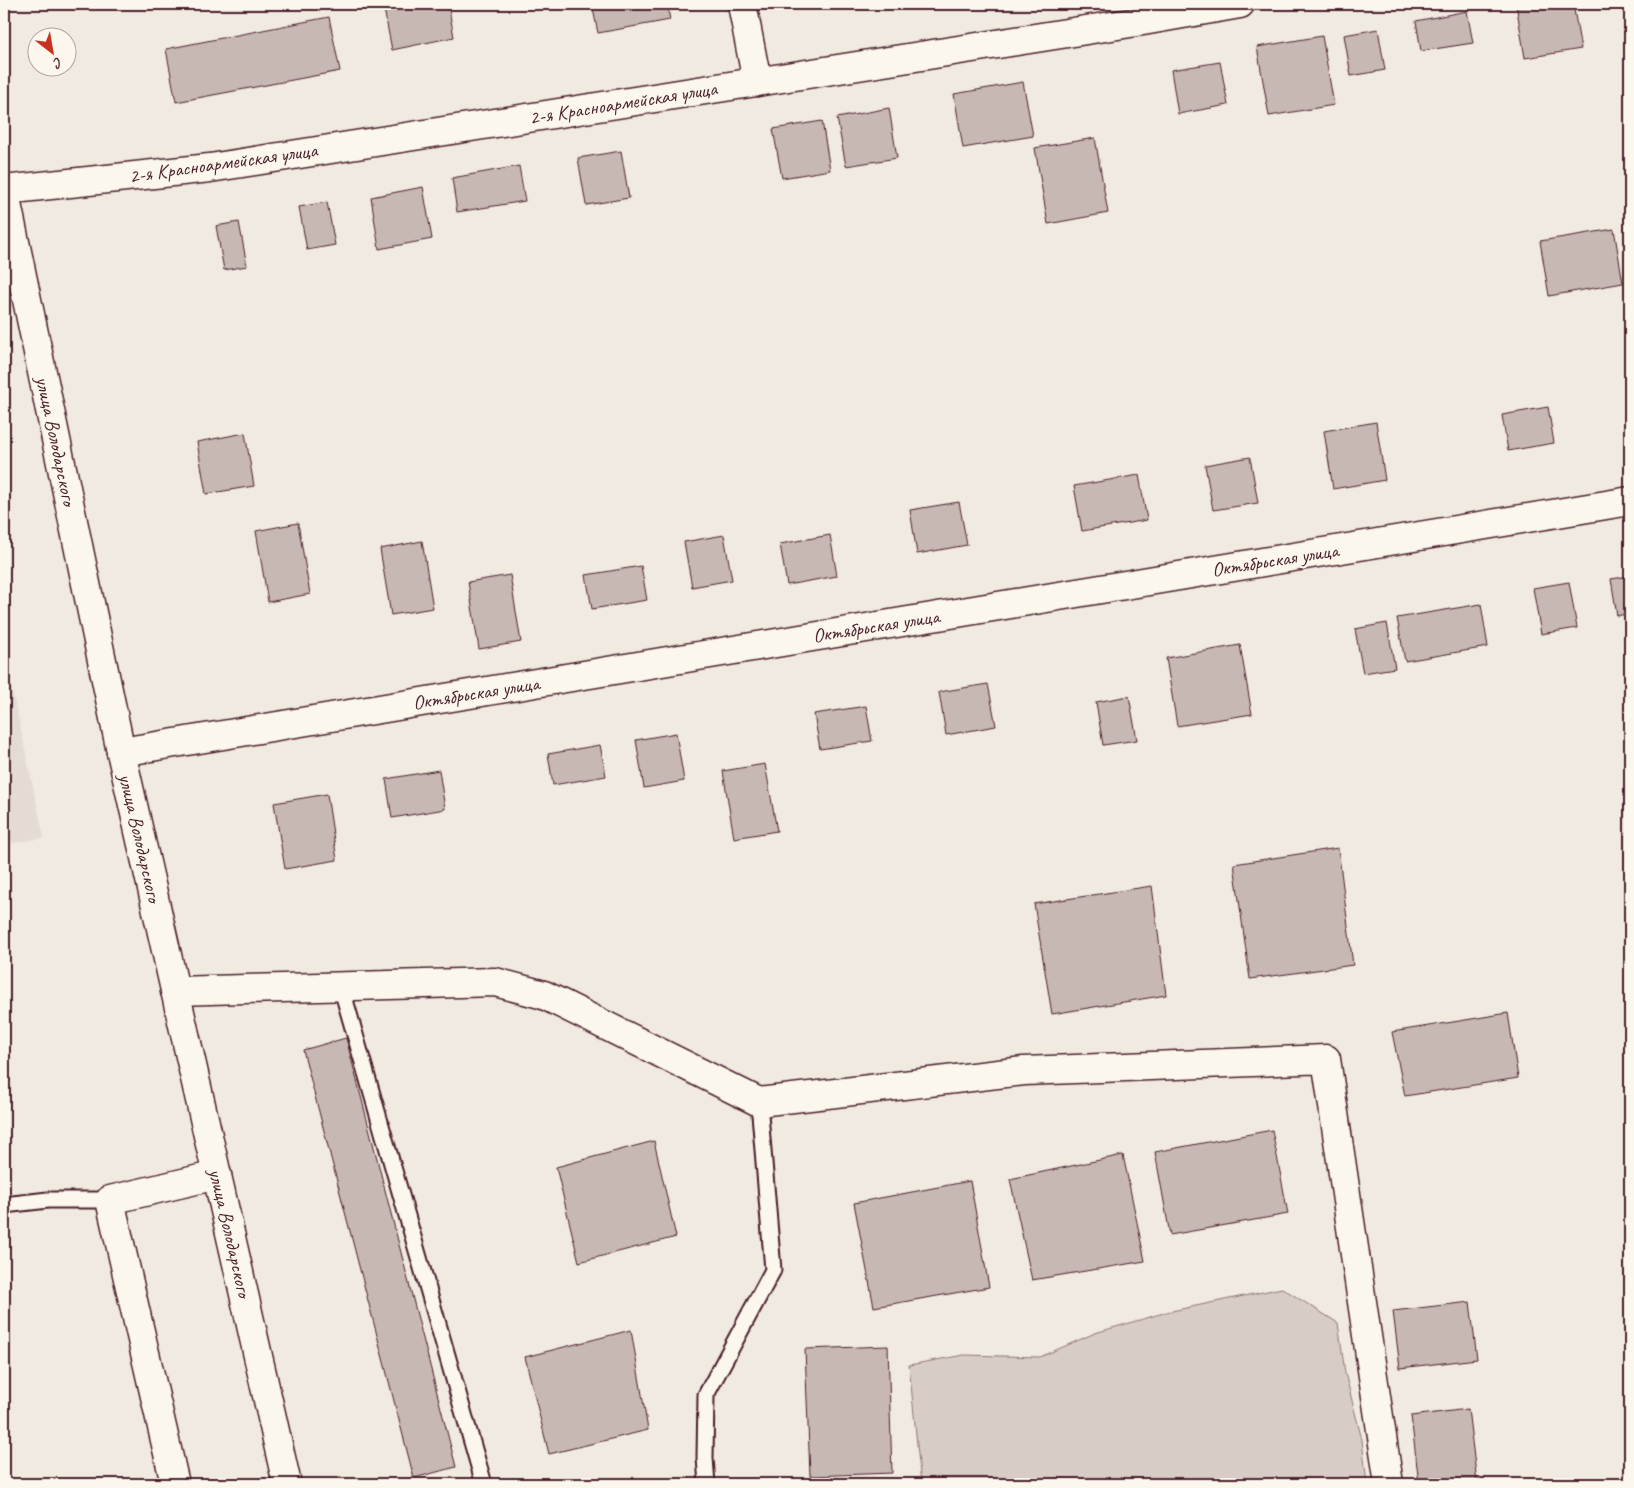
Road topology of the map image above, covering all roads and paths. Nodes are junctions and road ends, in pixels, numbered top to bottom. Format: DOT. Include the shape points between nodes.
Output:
graph roads {
  1 [pos="742,4"];
  2 [pos="1240,4"];
  3 [pos="1141,12"];
  4 [pos="757,82"];
  5 [pos="4,189"];
  6 [pos="1630,500"];
  7 [pos="121,752"];
  8 [pos="341,986"];
  9 [pos="175,992"];
  10 [pos="759,1102"];
  11 [pos="217,1175"];
  12 [pos="110,1200"];
  13 [pos="4,1205"];
  14 [pos="175,1484"];
  15 [pos="287,1484"];
  16 [pos="484,1484"];
  17 [pos="706,1484"];
  18 [pos="1389,1484"];
  1 -- 4 [label="street"];
  2 -- 3 [label="street, 2-я Красноармейская улица"];
  3 -- 4 [label="street, 2-я Красноармейская улица"];
  4 -- 5 [label="street, 2-я Красноармейская улица" via="210,168"];
  5 -- 7 [label="street, улица Володарского"];
  6 -- 7 [label="street, Октябрьская улица"];
  7 -- 9 [label="street, улица Володарского"];
  8 -- 9 [label="street"];
  8 -- 10 [label="street" via="495,982 544,995"];
  8 -- 16 [label="lane"];
  9 -- 11 [label="street, улица Володарского"];
  10 -- 17 [label="lane" via="773,1270 706,1395"];
  10 -- 18 [label="street" via="1024,1071 1326,1059"];
  11 -- 12 [label="street"];
  11 -- 15 [label="street, улица Володарского"];
  12 -- 13 [label="lane" via="48,1200"];
  12 -- 14 [label="street"];
}
